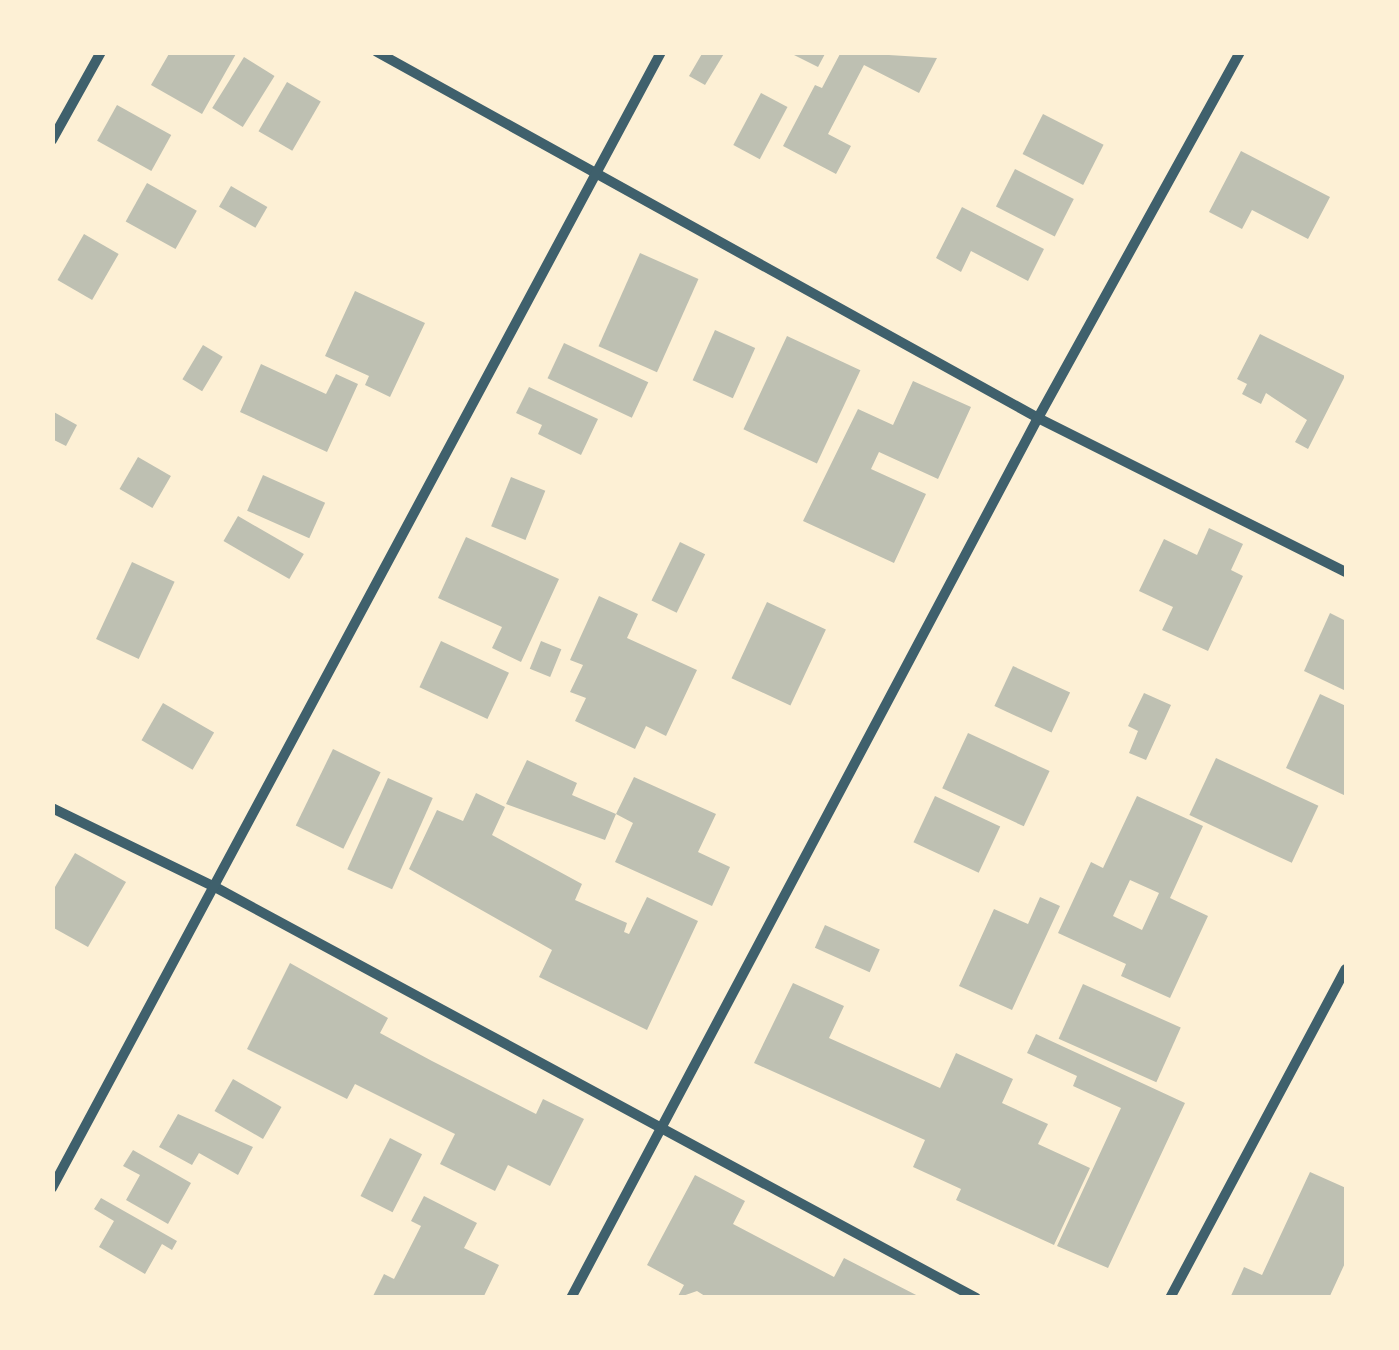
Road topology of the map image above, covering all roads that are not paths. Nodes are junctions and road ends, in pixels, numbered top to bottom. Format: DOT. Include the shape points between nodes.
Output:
graph roads {
  1 [pos="101,52"];
  2 [pos="378,52"];
  3 [pos="661,52"];
  4 [pos="1240,52"];
  5 [pos="52,140"];
  6 [pos="598,171"];
  7 [pos="1038,418"];
  8 [pos="1346,572"];
  9 [pos="52,808"];
  10 [pos="214,887"];
  11 [pos="1346,969"];
  12 [pos="664,1130"];
  13 [pos="52,1188"];
  14 [pos="571,1298"];
  15 [pos="976,1298"];
  16 [pos="1170,1298"];
  1 -- 5 [label="street"];
  2 -- 6 [label="street"];
  3 -- 6 [label="street"];
  4 -- 7 [label="street"];
  6 -- 7 [label="street"];
  6 -- 10 [label="street"];
  7 -- 8 [label="street"];
  7 -- 12 [label="street"];
  9 -- 10 [label="street"];
  10 -- 12 [label="street"];
  10 -- 13 [label="street"];
  11 -- 16 [label="street"];
  12 -- 14 [label="street"];
  12 -- 15 [label="street"];
}
